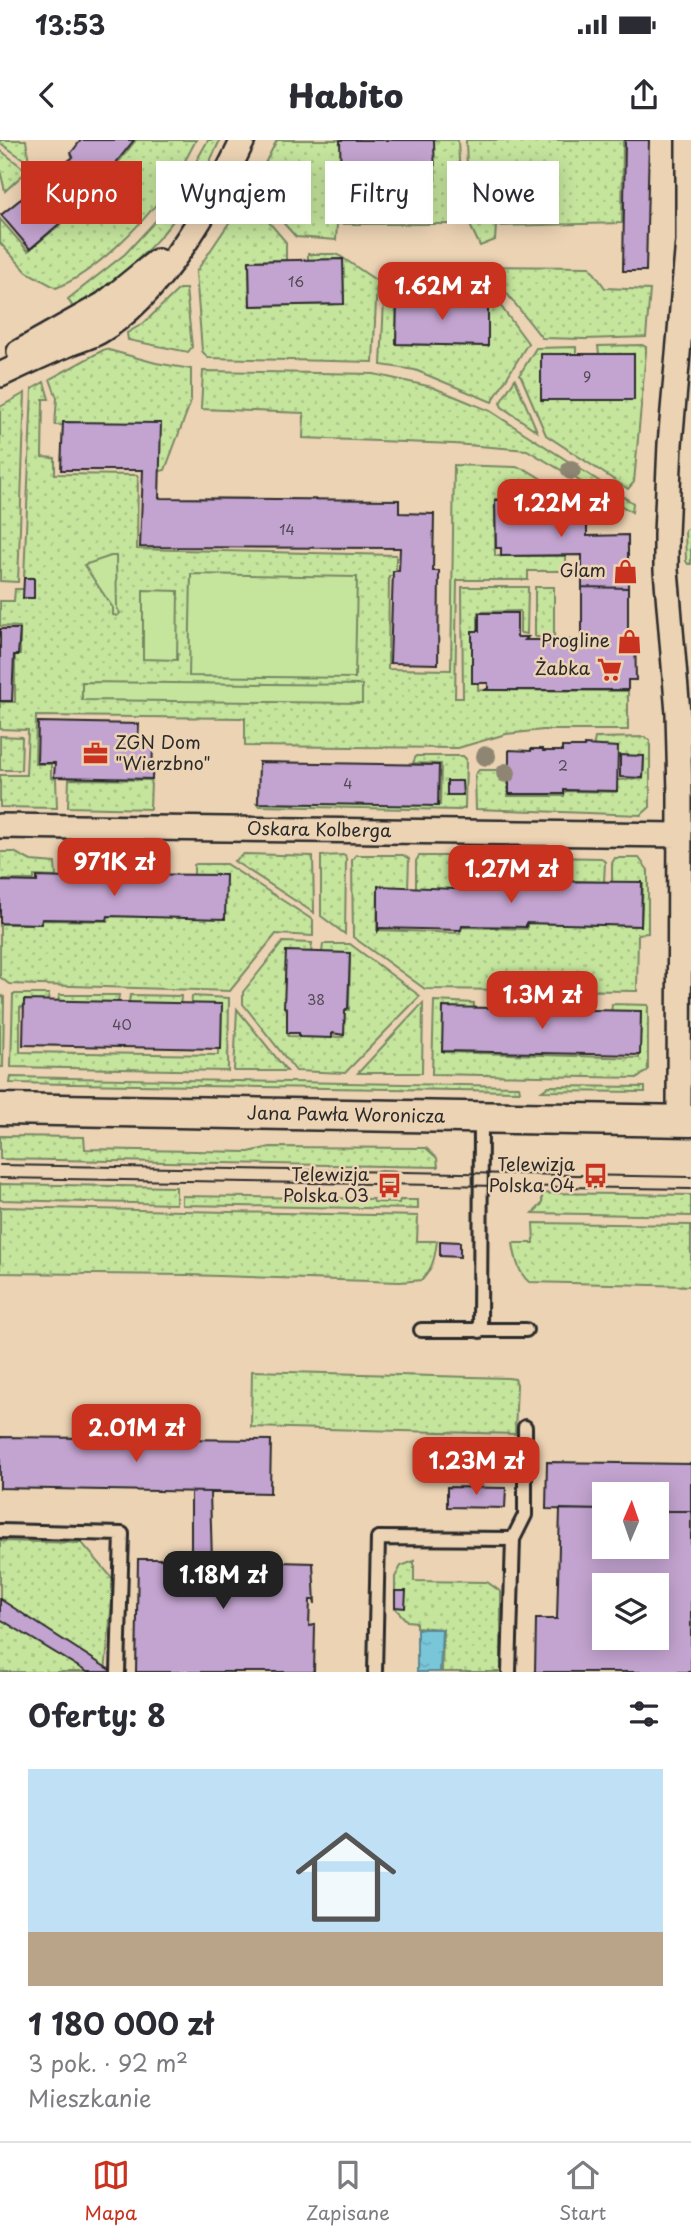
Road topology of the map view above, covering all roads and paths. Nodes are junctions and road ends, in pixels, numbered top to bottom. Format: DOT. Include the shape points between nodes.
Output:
graph roads {
  1 [pos="243,140"];
  2 [pos="688,140"];
  3 [pos="232,161"];
  4 [pos="194,224"];
  5 [pos="196,224"];
  6 [pos="0,364"];
  7 [pos="0,375"];
  8 [pos="0,826"];
  9 [pos="679,835"];
  10 [pos="0,1110"];
  11 [pos="481,1117"];
  12 [pos="685,1120"];
  13 [pos="421,1330"];
  14 [pos="526,1330"];
  15 [pos="480,1331"];
  16 [pos="526,1427"];
  17 [pos="0,1531"];
  18 [pos="513,1539"];
  19 [pos="118,1672"];
  20 [pos="375,1672"];
  21 [pos="509,1672"];
  1 -- 3 [label="street"];
  2 -- 9 [label="street" via="688,241 666,534 678,713"];
  4 -- 6 [label="street" via="104,304"];
  5 -- 7 [label="street" via="151,286 110,324"];
  8 -- 9 [label="street, Oskara Kolberga"];
  9 -- 12 [label="street"];
  10 -- 11 [label="street, Jana Pawła Woronicza"];
  11 -- 12 [label="street, Jana Pawła Woronicza"];
  11 -- 15 [label="lane"];
  13 -- 15 [label="lane"];
  14 -- 15 [label="lane"];
  16 -- 18 [label="lane" via="525,1515"];
  17 -- 19 [label="lane" via="122,1534"];
  18 -- 20 [label="lane" via="378,1538"];
  18 -- 21 [label="lane"];
}
